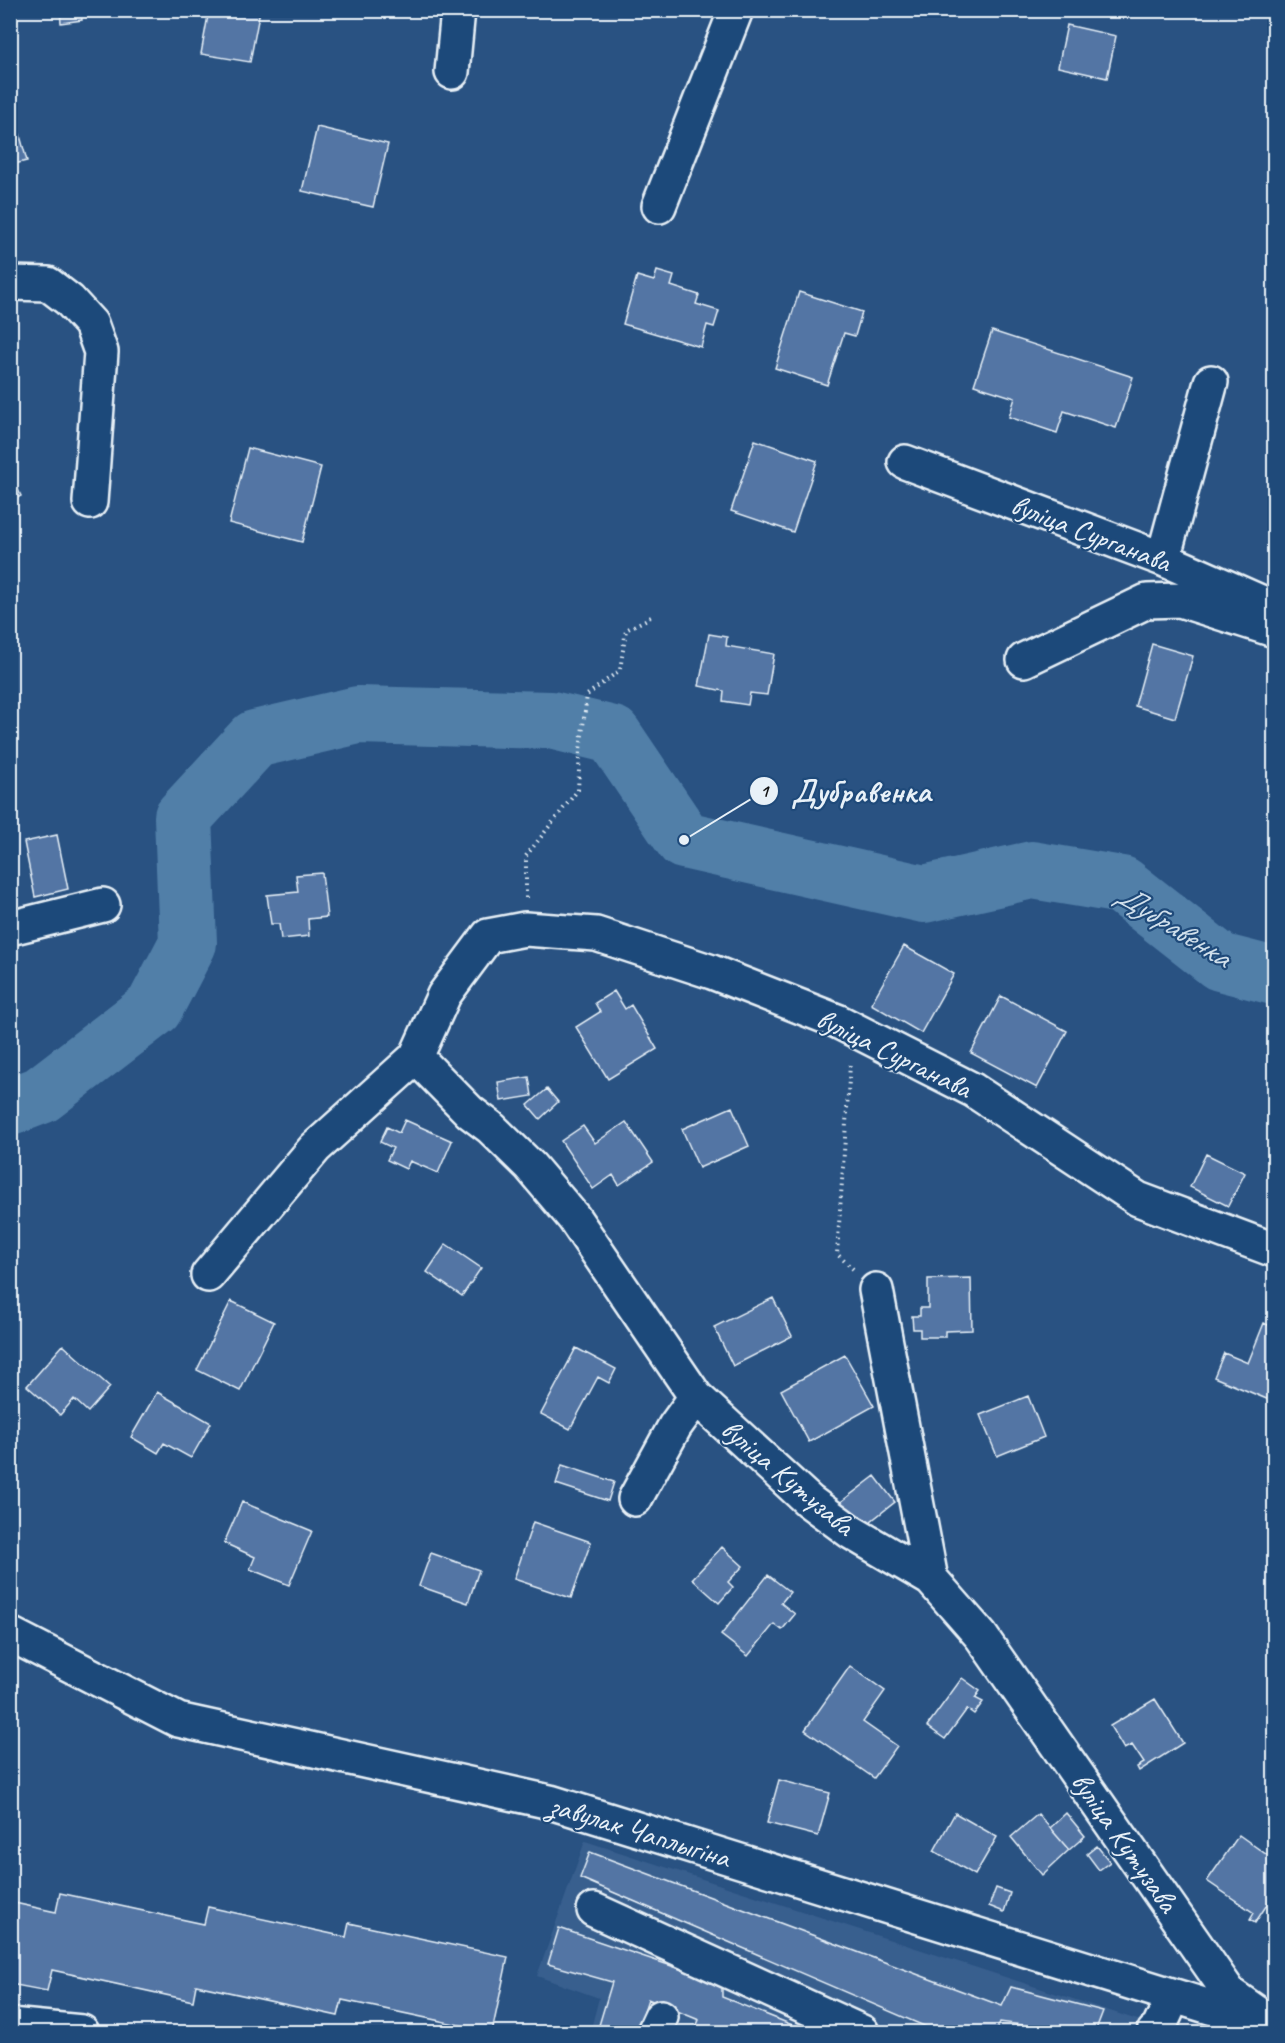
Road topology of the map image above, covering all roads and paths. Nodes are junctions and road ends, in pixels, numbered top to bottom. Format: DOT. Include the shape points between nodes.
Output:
graph roads {
  1 [pos="458,10"];
  2 [pos="736,10"];
  3 [pos="452,72"];
  4 [pos="659,206"];
  5 [pos="10,283"];
  6 [pos="1210,382"];
  7 [pos="905,462"];
  8 [pos="90,502"];
  9 [pos="1163,559"];
  10 [pos="1275,608"];
  11 [pos="655,615"];
  12 [pos="1275,630"];
  13 [pos="1024,660"];
  14 [pos="103,905"];
  15 [pos="10,928"];
  16 [pos="525,928"];
  17 [pos="852,1029"];
  18 [pos="416,1058"];
  19 [pos="1275,1250"];
  20 [pos="208,1275"];
  21 [pos="876,1290"];
  22 [pos="696,1397"];
  23 [pos="635,1499"];
  24 [pos="931,1579"];
  25 [pos="10,1634"];
  26 [pos="594,1910"];
  27 [pos="1173,1997"];
  28 [pos="1216,2022"];
  29 [pos="10,2025"];
  30 [pos="1275,2026"];
  31 [pos="82,2032"];
  32 [pos="862,2032"];
  33 [pos="1154,2032"];
  1 -- 3 [label="street"];
  2 -- 4 [label="street"];
  5 -- 8 [label="street" via="48,284 91,324 101,352"];
  6 -- 9 [label="street"];
  7 -- 9 [label="street, вуліца Сурганава"];
  9 -- 10 [label="street, вуліца Сурганава"];
  11 -- 16 [label="path" via="627,630 620,670 587,696 578,790 526,856"];
  12 -- 13 [label="street" via="1180,600 1147,601"];
  14 -- 15 [label="street"];
  16 -- 17 [label="street, вуліца Сурганава" via="596,934 712,972"];
  16 -- 18 [label="street, вуліца Сурганава" via="488,936 444,995"];
  17 -- 19 [label="street, вуліца Сурганава" via="973,1090 1138,1199"];
  17 -- 21 [label="path" via="837,1254"];
  18 -- 20 [label="street" via="315,1148"];
  18 -- 22 [label="street, вуліца Кутузава" via="530,1166 574,1218"];
  21 -- 24 [label="street"];
  22 -- 23 [label="street" via="675,1426"];
  22 -- 24 [label="street, вуліца Кутузава" via="809,1501 851,1532"];
  24 -- 30 [label="street, вуліца Кутузава" via="981,1636 1230,1994"];
  25 -- 27 [label="street, завулак Чаплыгіна" via="178,1720 550,1802"];
  26 -- 32 [label="street"];
  27 -- 28 [label="street, завулак Чаплыгіна"];
  27 -- 33 [label="street"];
  28 -- 30 [label="street, завулак Чаплыгіна"];
  29 -- 31 [label="street"];
}
